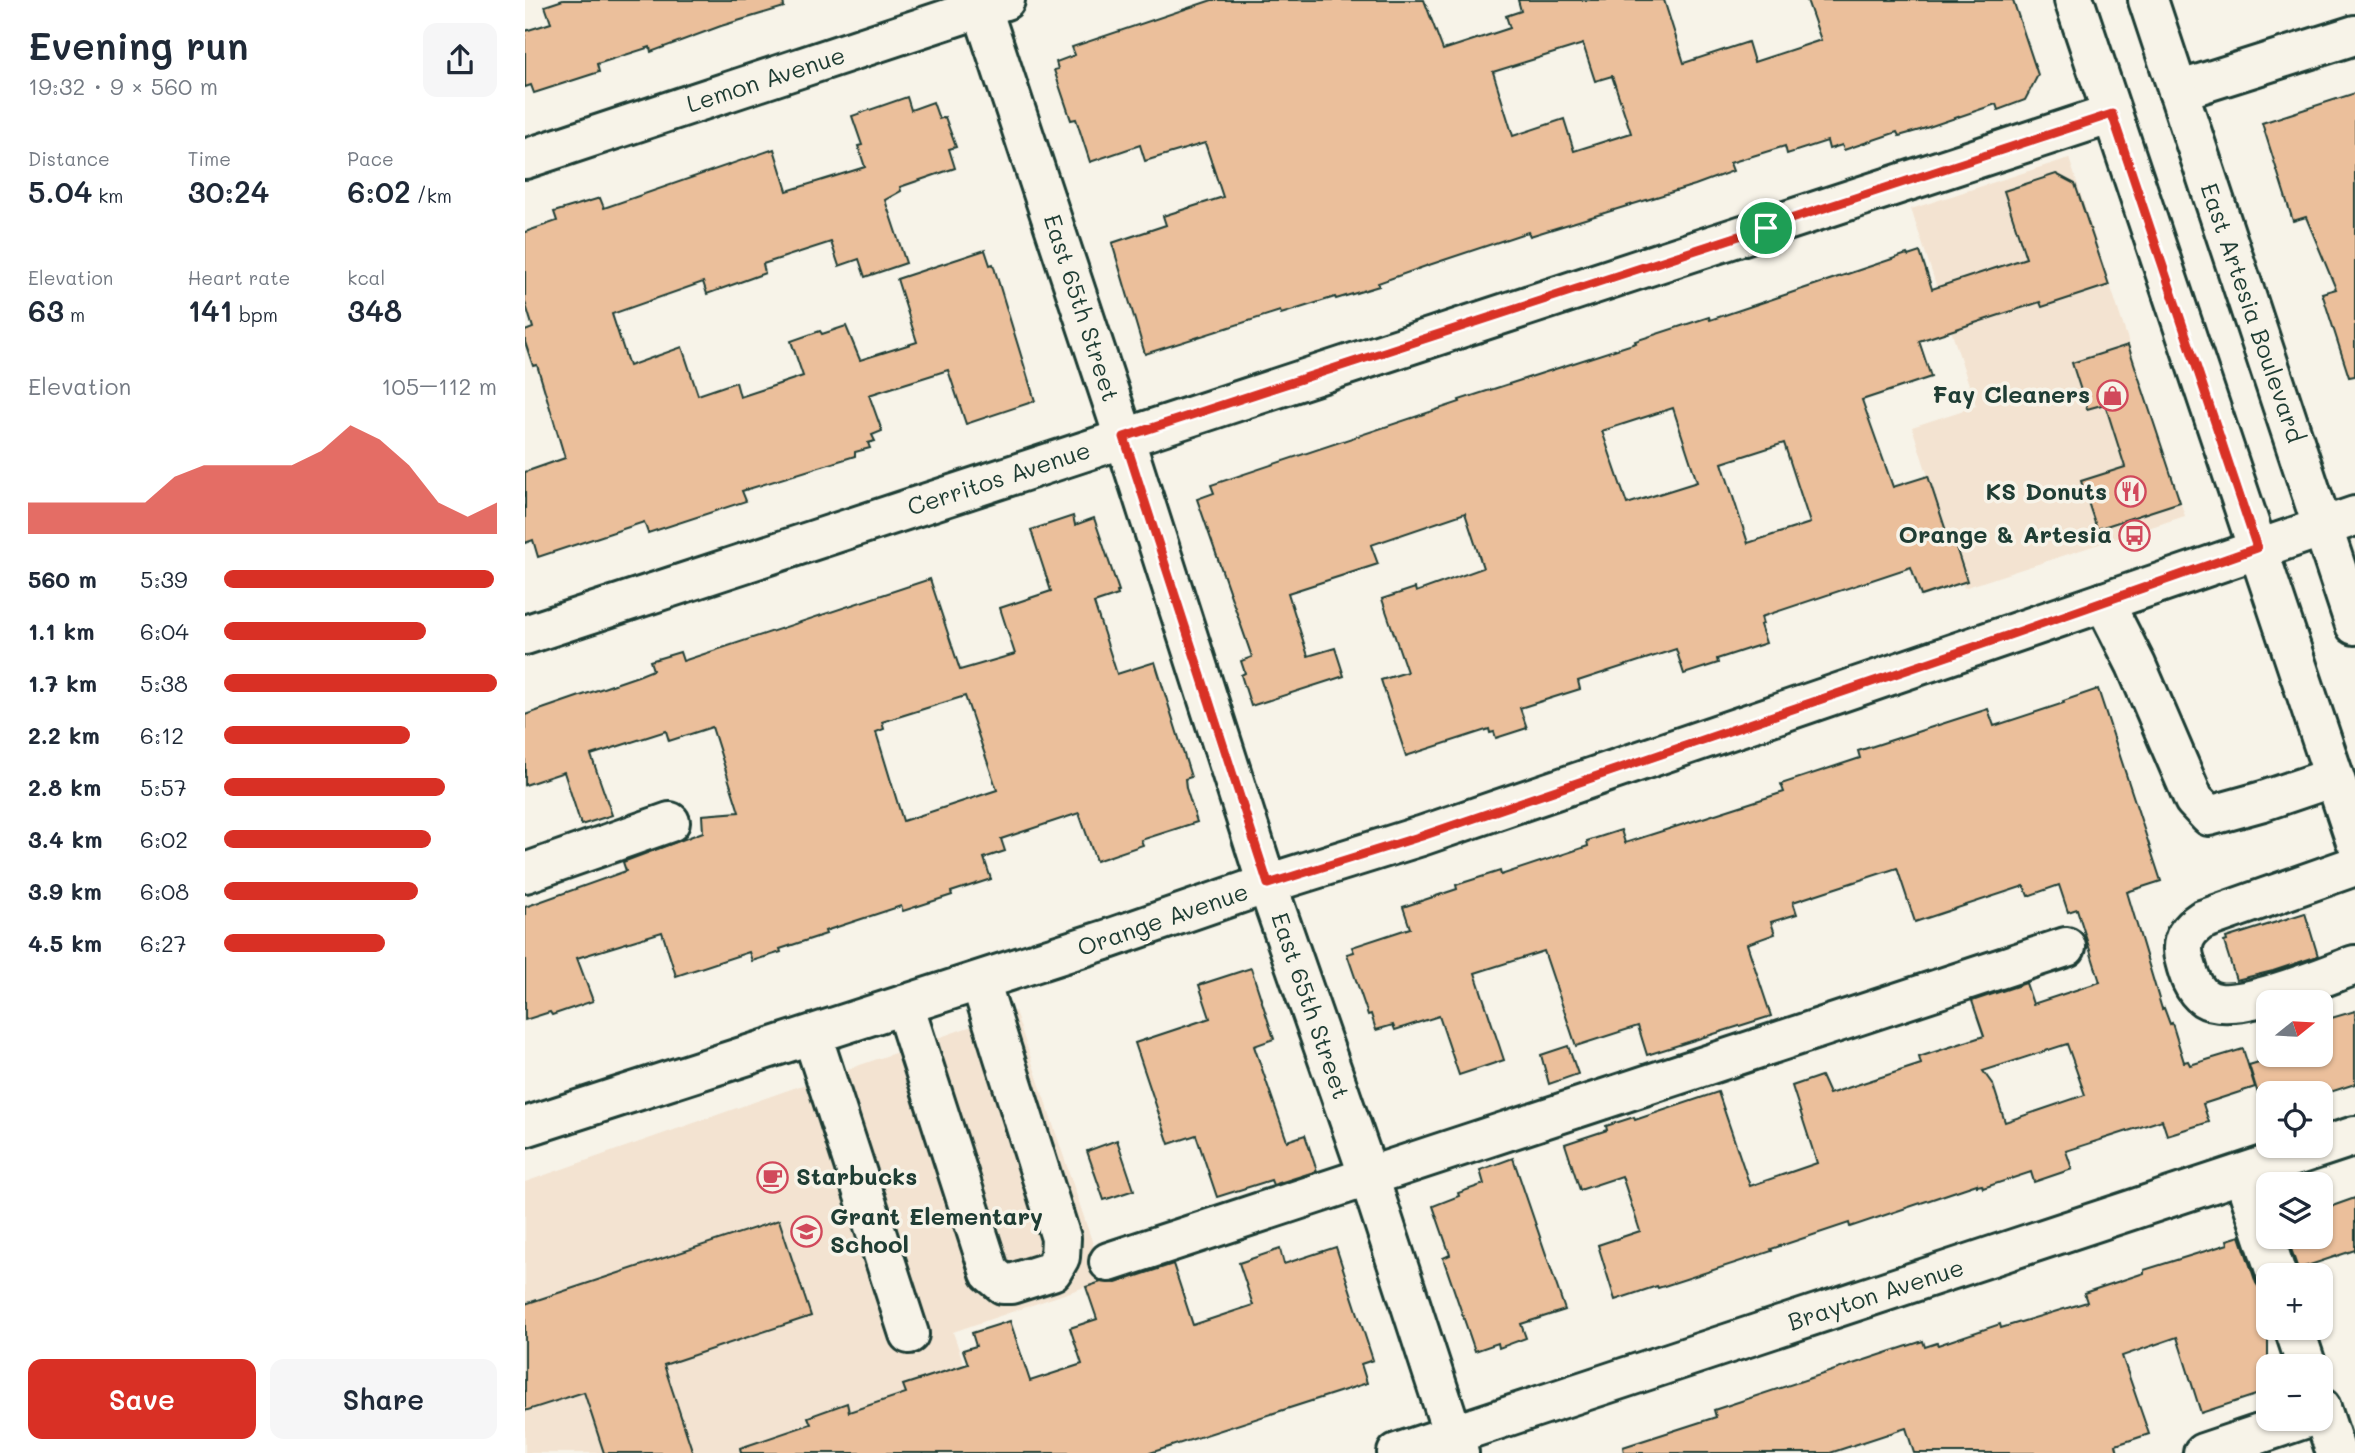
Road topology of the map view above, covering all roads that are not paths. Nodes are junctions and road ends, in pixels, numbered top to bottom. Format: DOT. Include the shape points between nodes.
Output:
graph roads {
  1 [pos="2074,0"];
  2 [pos="2148,0"];
  3 [pos="989,3"];
  4 [pos="2355,34"];
  5 [pos="2178,91"];
  6 [pos="2112,114"];
  7 [pos="525,159"];
  8 [pos="1124,437"];
  9 [pos="2339,521"];
  10 [pos="2257,548"];
  11 [pos="2104,602"];
  12 [pos="2355,625"];
  13 [pos="525,635"];
  14 [pos="2335,777"];
  15 [pos="670,822"];
  16 [pos="2355,839"];
  17 [pos="2355,866"];
  18 [pos="525,873"];
  19 [pos="1268,884"];
  20 [pos="2066,947"];
  21 [pos="2355,965"];
  22 [pos="980,981"];
  23 [pos="904,1005"];
  24 [pos="812,1035"];
  25 [pos="525,1127"];
  26 [pos="2355,1136"];
  27 [pos="2243,1174"];
  28 [pos="1369,1177"];
  29 [pos="1109,1262"];
  30 [pos="2273,1263"];
  31 [pos="909,1334"];
  32 [pos="2267,1431"];
  33 [pos="2325,1431"];
  34 [pos="1456,1444"];
  35 [pos="1397,1453"];
  36 [pos="2203,1453"];
  37 [pos="2336,1453"];
  1 -- 6 [label="street"];
  2 -- 5 [label="street, East Artesia Boulevard"];
  3 -- 7 [label="street, Lemon Avenue"];
  3 -- 8 [label="street, East 65th Street"];
  4 -- 5 [label="street"];
  5 -- 9 [label="street, East Artesia Boulevard"];
  6 -- 8 [label="street, Cerritos Avenue"];
  6 -- 10 [label="street"];
  8 -- 13 [label="street, Cerritos Avenue"];
  8 -- 19 [label="street, East 65th Street"];
  9 -- 10 [label="street, Orange Avenue"];
  9 -- 12 [label="street, East Artesia Boulevard"];
  10 -- 11 [label="street, Orange Avenue"];
  10 -- 14 [label="street"];
  11 -- 14 [label="street" via="2194,800 2209,816"];
  11 -- 19 [label="street, Orange Avenue" via="1422,836"];
  14 -- 16 [label="street"];
  15 -- 18 [label="street"];
  17 -- 21 [label="street" via="2202,920 2184,937 2183,957 2192,984 2205,998 2224,1003 2246,1002"];
  19 -- 22 [label="street, Orange Avenue"];
  19 -- 28 [label="street, East 65th Street"];
  20 -- 28 [label="street"];
  22 -- 23 [label="street, Orange Avenue"];
  22 -- 23 [label="street" via="1061,1238 1060,1257 1052,1271 1011,1284 1003,1284 990,1273"];
  23 -- 24 [label="street, Orange Avenue"];
  24 -- 25 [label="street, Orange Avenue"];
  24 -- 31 [label="street"];
  26 -- 27 [label="street, Brayton Avenue"];
  27 -- 30 [label="street"];
  27 -- 34 [label="street, Brayton Avenue"];
  28 -- 29 [label="street"];
  28 -- 34 [label="street, East 65th Street"];
  32 -- 36 [label="street"];
  33 -- 37 [label="street"];
  34 -- 35 [label="street, Brayton Avenue"];
}
